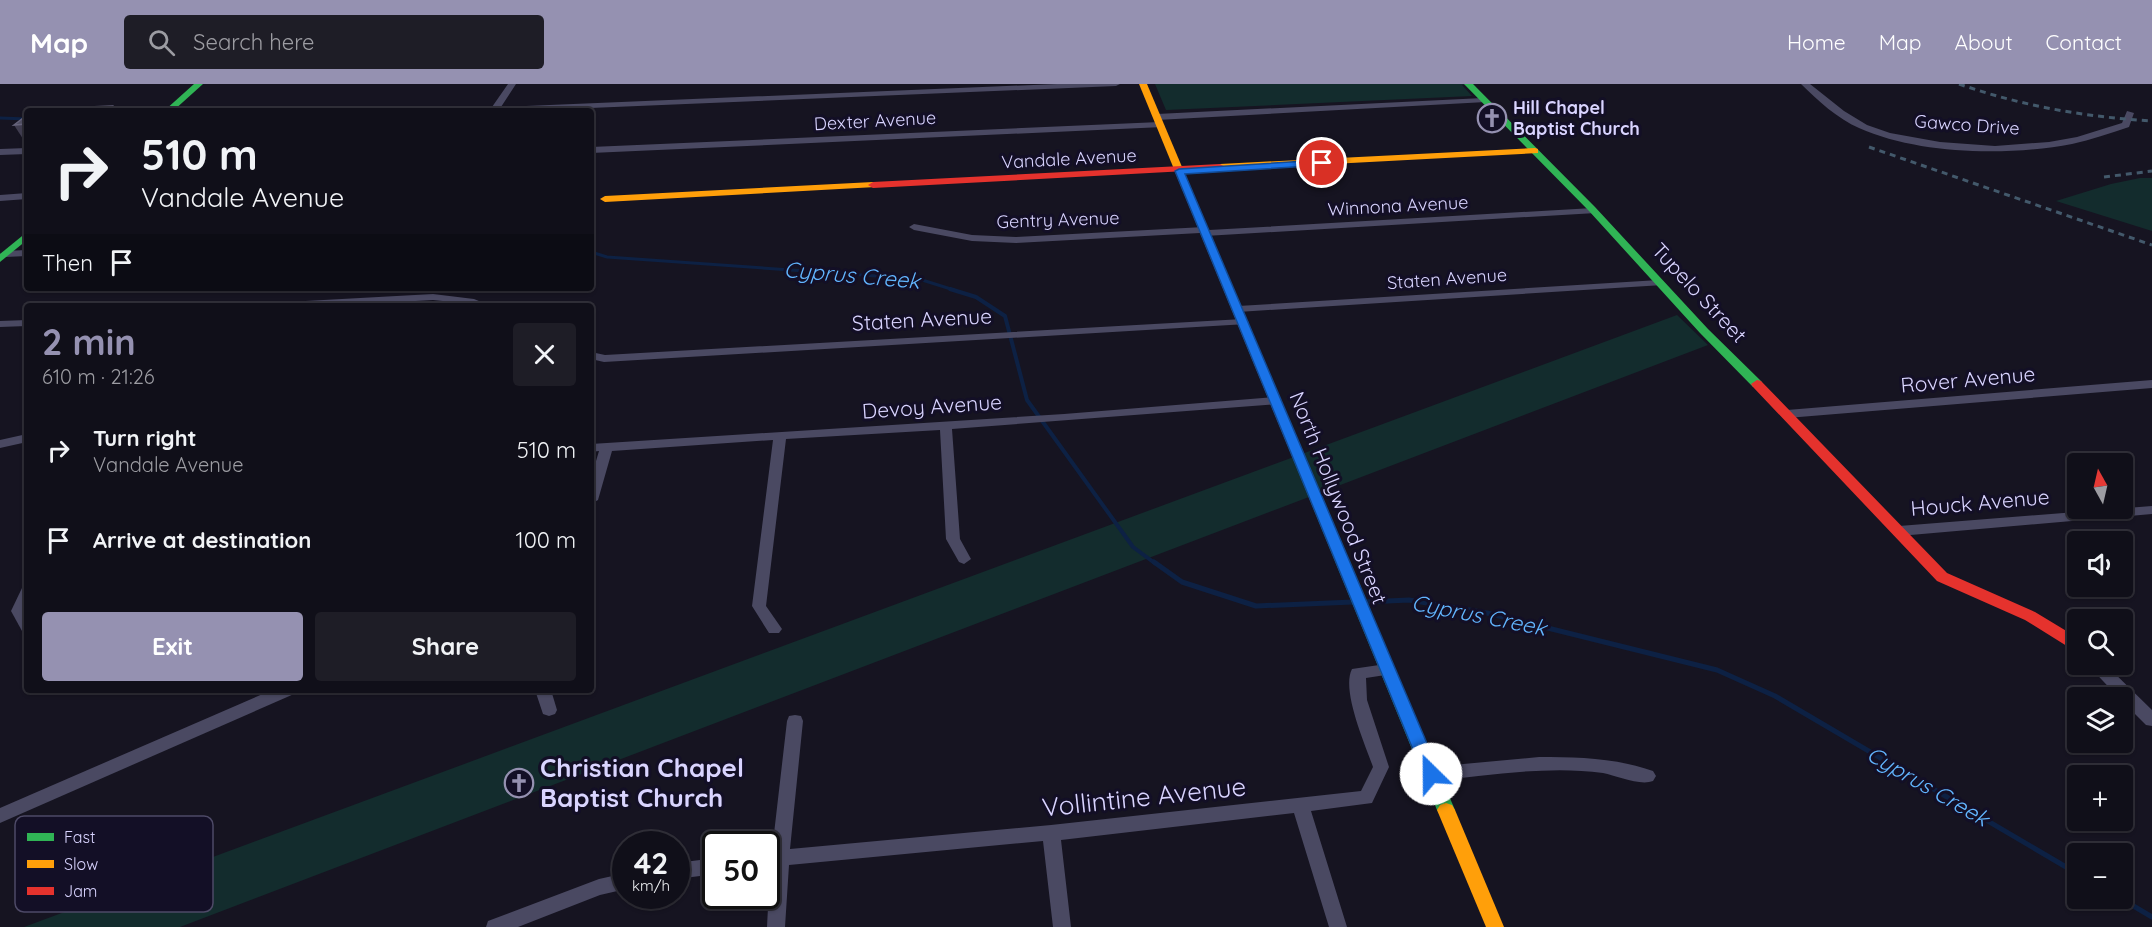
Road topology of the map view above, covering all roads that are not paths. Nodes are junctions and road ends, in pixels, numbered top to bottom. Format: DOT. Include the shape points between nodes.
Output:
graph roads {
  1 [pos="199,84"];
  2 [pos="512,84"];
  3 [pos="1116,84"];
  4 [pos="1143,84"];
  5 [pos="1468,84"];
  6 [pos="1805,84"];
  7 [pos="1483,100"];
  8 [pos="171,108"];
  9 [pos="496,108"];
  10 [pos="543,108"];
  11 [pos="2130,113"];
  12 [pos="1159,121"];
  13 [pos="594,150"];
  14 [pos="24,151"];
  15 [pos="1535,151"];
  16 [pos="0,152"];
  17 [pos="1179,171"];
  18 [pos="24,196"];
  19 [pos="0,198"];
  20 [pos="605,199"];
  21 [pos="1593,211"];
  22 [pos="914,227"];
  23 [pos="1205,232"];
  24 [pos="24,238"];
  25 [pos="24,253"];
  26 [pos="3,256"];
  27 [pos="1659,283"];
  28 [pos="324,303"];
  29 [pos="477,303"];
  30 [pos="1240,315"];
  31 [pos="24,323"];
  32 [pos="0,324"];
  33 [pos="594,356"];
  34 [pos="2152,384"];
  35 [pos="1275,401"];
  36 [pos="1787,414"];
  37 [pos="946,425"];
  38 [pos="780,436"];
  39 [pos="24,439"];
  40 [pos="0,444"];
  41 [pos="607,447"];
  42 [pos="594,448"];
  43 [pos="594,490"];
  44 [pos="2152,510"];
  45 [pos="1899,531"];
  46 [pos="964,559"];
  47 [pos="24,598"];
  48 [pos="24,622"];
  49 [pos="774,629"];
  50 [pos="2067,639"];
  51 [pos="1386,670"];
  52 [pos="2106,675"];
  53 [pos="281,693"];
  54 [pos="544,693"];
  55 [pos="549,710"];
  56 [pos="2152,720"];
  57 [pos="795,721"];
  58 [pos="1431,774"];
  59 [pos="1647,776"];
  60 [pos="1301,807"];
  61 [pos="0,816"];
  62 [pos="777,831"];
  63 [pos="1051,833"];
  64 [pos="780,857"];
  65 [pos="612,884"];
  66 [pos="775,909"];
  67 [pos="499,926"];
  68 [pos="776,927"];
  69 [pos="1062,927"];
  70 [pos="1338,927"];
  71 [pos="1495,927"];
  1 -- 8 [label="street"];
  2 -- 9 [label="street"];
  3 -- 10 [label="street"];
  4 -- 12 [label="street, North Hollywood Street"];
  5 -- 7 [label="street, Tupelo Street"];
  6 -- 11 [label="street, Gawco Drive" via="1863,126 1945,144 2035,146 2074,141 2126,125"];
  7 -- 12 [label="street, Dexter Avenue"];
  7 -- 15 [label="street, Tupelo Street"];
  12 -- 13 [label="street, Dexter Avenue"];
  12 -- 17 [label="street, North Hollywood Street"];
  14 -- 16 [label="street"];
  15 -- 17 [label="street, Vandale Avenue"];
  15 -- 21 [label="street, Tupelo Street"];
  17 -- 20 [label="street, Vandale Avenue"];
  17 -- 23 [label="street, North Hollywood Street"];
  18 -- 19 [label="street"];
  21 -- 23 [label="street, Winnona Avenue"];
  21 -- 27 [label="street, Tupelo Street"];
  22 -- 23 [label="street, Gentry Avenue" via="972,238 1016,240"];
  23 -- 30 [label="street, North Hollywood Street"];
  24 -- 26 [label="street"];
  25 -- 26 [label="street"];
  27 -- 30 [label="street, Staten Avenue"];
  27 -- 36 [label="street, Tupelo Street"];
  28 -- 29 [label="street" via="433,297"];
  30 -- 33 [label="street, Staten Avenue" via="994,336"];
  30 -- 35 [label="street, North Hollywood Street"];
  31 -- 32 [label="street"];
  34 -- 36 [label="street, Rover Avenue"];
  35 -- 37 [label="street, Devoy Avenue"];
  35 -- 51 [label="street, North Hollywood Street"];
  36 -- 45 [label="street, Tupelo Street"];
  37 -- 38 [label="street, Devoy Avenue"];
  37 -- 46 [label="street" via="953,539"];
  38 -- 41 [label="street, Devoy Avenue"];
  38 -- 49 [label="street" via="759,606"];
  39 -- 40 [label="street"];
  41 -- 42 [label="street, Devoy Avenue"];
  41 -- 43 [label="street"];
  44 -- 45 [label="street, Houck Avenue"];
  45 -- 50 [label="street, Tupelo Street" via="1942,577 2036,617"];
  47 -- 48 [label="street" via="18,612"];
  51 -- 58 [label="street, North Hollywood Street"];
  51 -- 60 [label="street, Vollintine Avenue" via="1358,673 1359,700 1381,767 1366,798"];
  52 -- 56 [label="street"];
  53 -- 61 [label="street"];
  54 -- 55 [label="street"];
  57 -- 62 [label="street"];
  58 -- 59 [label="street" via="1561,762 1619,767"];
  58 -- 71 [label="street, North Hollywood Street"];
  60 -- 63 [label="street, Vollintine Avenue"];
  60 -- 70 [label="street"];
  63 -- 64 [label="street, Vollintine Avenue"];
  63 -- 69 [label="street"];
  65 -- 67 [label="street"];
  66 -- 68 [label="street"];
}
